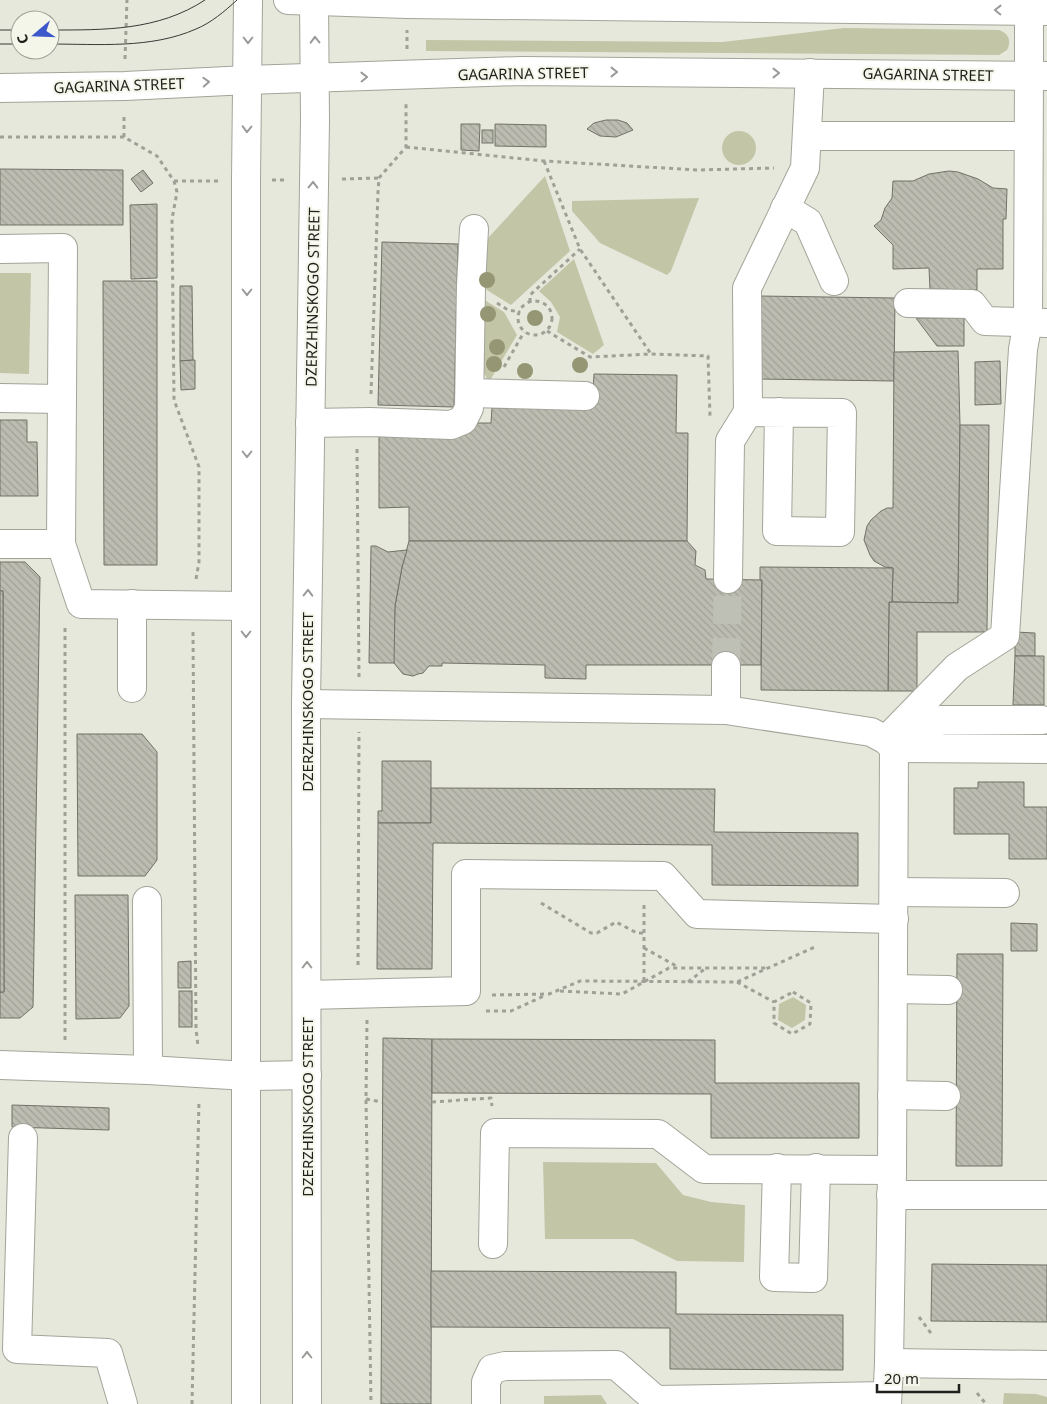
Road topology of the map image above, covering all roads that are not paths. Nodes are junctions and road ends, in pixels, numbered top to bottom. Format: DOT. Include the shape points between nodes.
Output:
graph roads {
  1 [pos="248,0"];
  2 [pos="305,1"];
  3 [pos="1035,7"];
  4 [pos="810,73"];
  5 [pos="1038,75"];
  6 [pos="315,78"];
  7 [pos="248,80"];
  8 [pos="0,88"];
  9 [pos="808,136"];
  10 [pos="1028,136"];
  11 [pos="1037,165"];
  12 [pos="784,208"];
  13 [pos="474,229"];
  14 [pos="0,249"];
  15 [pos="834,281"];
  16 [pos="908,303"];
  17 [pos="1038,323"];
  18 [pos="479,393"];
  19 [pos="585,396"];
  20 [pos="0,398"];
  21 [pos="61,399"];
  22 [pos="748,412"];
  23 [pos="779,412"];
  24 [pos="310,423"];
  25 [pos="0,544"];
  26 [pos="61,544"];
  27 [pos="728,579"];
  28 [pos="132,604"];
  29 [pos="246,606"];
  30 [pos="726,666"];
  31 [pos="132,688"];
  32 [pos="306,704"];
  33 [pos="726,710"];
  34 [pos="1042,720"];
  35 [pos="890,744"];
  36 [pos="1047,749"];
  37 [pos="894,892"];
  38 [pos="1006,893"];
  39 [pos="147,901"];
  40 [pos="894,919"];
  41 [pos="893,989"];
  42 [pos="948,990"];
  43 [pos="307,995"];
  44 [pos="0,1065"];
  45 [pos="148,1070"];
  46 [pos="307,1075"];
  47 [pos="247,1076"];
  48 [pos="892,1095"];
  49 [pos="946,1096"];
  50 [pos="23,1138"];
  51 [pos="777,1168"];
  52 [pos="816,1168"];
  53 [pos="892,1182"];
  54 [pos="1047,1195"];
  55 [pos="493,1244"];
  56 [pos="889,1363"];
  57 [pos="1047,1365"];
  58 [pos="887,1400"];
  59 [pos="807,1401"];
  60 [pos="123,1404"];
  61 [pos="246,1404"];
  62 [pos="307,1404"];
  63 [pos="486,1404"];
  1 -- 7 [label="main road, one-way"];
  3 -- 2 [label="main road, one-way"];
  6 -- 2 [label="main road, DZERZHINSKOGO STREET, one-way"];
  3 -- 5 [label="main road"];
  4 -- 5 [label="main road, GAGARINA STREET"];
  6 -- 4 [label="main road, GAGARINA STREET, one-way" via="522,71"];
  4 -- 9 [label="main road"];
  5 -- 10 [label="main road"];
  6 -- 7 [label="main road, GAGARINA STREET"];
  24 -- 6 [label="main road, DZERZHINSKOGO STREET, one-way"];
  8 -- 7 [label="main road, GAGARINA STREET, one-way"];
  7 -- 29 [label="main road, one-way"];
  9 -- 10 [label="main road"];
  9 -- 12 [label="main road" via="805,168"];
  10 -- 11 [label="main road"];
  11 -- 17 [label="main road"];
  12 -- 15 [label="main road" via="808,222"];
  12 -- 22 [label="main road" via="747,288"];
  13 -- 18 [label="main road" via="471,286"];
  14 -- 21 [label="main road" via="63,248"];
  16 -- 17 [label="main road" via="972,304 985,321"];
  17 -- 35 [label="main road" via="1023,349 1005,636 957,667"];
  18 -- 19 [label="main road"];
  18 -- 24 [label="main road" via="463,420 451,425"];
  20 -- 21 [label="main road"];
  21 -- 26 [label="main road"];
  22 -- 23 [label="main road"];
  22 -- 27 [label="main road" via="730,441"];
  23 -- 23 [label="main road" via="842,413 840,532 777,531"];
  32 -- 24 [label="main road, DZERZHINSKOGO STREET, one-way"];
  25 -- 26 [label="main road"];
  26 -- 28 [label="main road" via="81,604"];
  28 -- 29 [label="main road"];
  28 -- 31 [label="main road"];
  29 -- 47 [label="main road, one-way"];
  30 -- 33 [label="main road"];
  32 -- 33 [label="main road"];
  43 -- 32 [label="main road, DZERZHINSKOGO STREET, one-way"];
  33 -- 35 [label="main road" via="871,732"];
  34 -- 35 [label="main road" via="940,720"];
  35 -- 36 [label="main road"];
  35 -- 37 [label="main road"];
  37 -- 38 [label="main road"];
  37 -- 40 [label="main road"];
  39 -- 45 [label="main road"];
  40 -- 41 [label="main road"];
  40 -- 43 [label="main road" via="697,914 663,876 466,874 466,991"];
  41 -- 42 [label="main road"];
  41 -- 48 [label="main road"];
  43 -- 46 [label="main road, DZERZHINSKOGO STREET"];
  44 -- 45 [label="main road"];
  45 -- 47 [label="main road"];
  46 -- 47 [label="main road"];
  62 -- 46 [label="main road, DZERZHINSKOGO STREET, one-way"];
  47 -- 61 [label="main road"];
  48 -- 49 [label="main road"];
  48 -- 53 [label="main road"];
  50 -- 60 [label="main road" via="17,1350 108,1352"];
  51 -- 52 [label="main road"];
  51 -- 52 [label="main road" via="774,1277 813,1278"];
  51 -- 55 [label="main road" via="704,1169 658,1134 495,1133"];
  52 -- 53 [label="main road"];
  53 -- 54 [label="main road"];
  53 -- 56 [label="main road"];
  56 -- 57 [label="main road"];
  56 -- 58 [label="main road"];
  58 -- 59 [label="main road"];
  59 -- 63 [label="main road" via="656,1400 616,1365 505,1366 492,1369 486,1382"];
}
